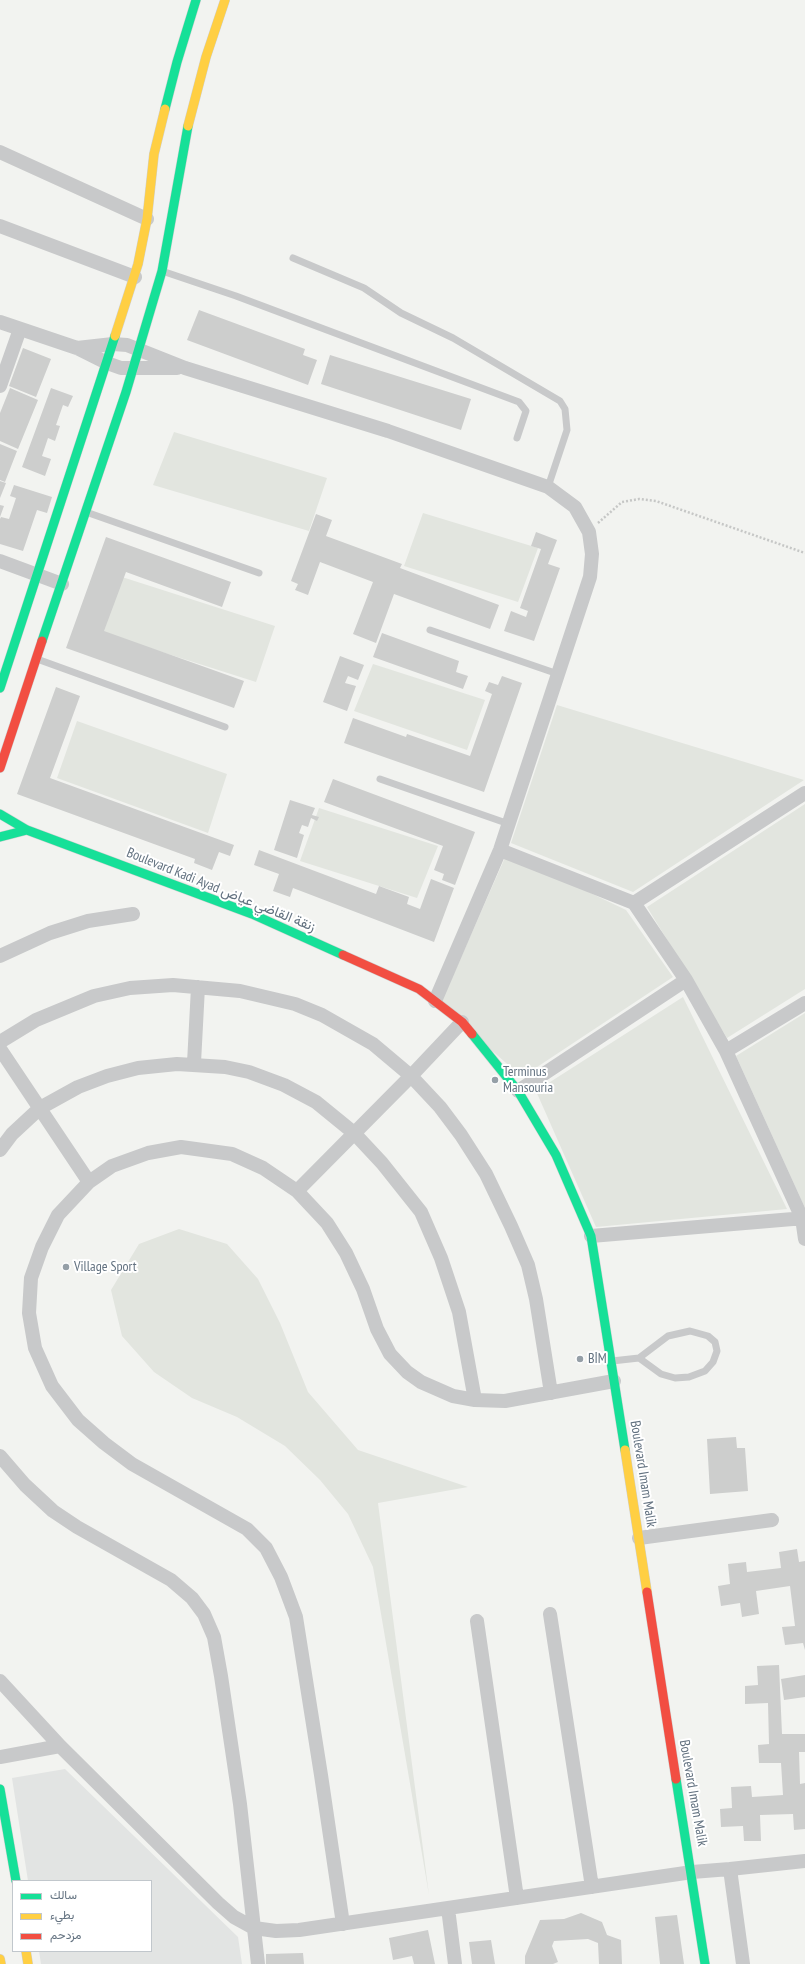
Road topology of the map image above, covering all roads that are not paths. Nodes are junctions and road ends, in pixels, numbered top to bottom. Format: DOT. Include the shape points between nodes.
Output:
graph roads {
  1 [pos="196,0"];
  2 [pos="225,0"];
  3 [pos="0,152"];
  4 [pos="147,220"];
  5 [pos="0,226"];
  6 [pos="293,258"];
  7 [pos="162,271"];
  8 [pos="135,277"];
  9 [pos="0,322"];
  10 [pos="20,329"];
  11 [pos="113,344"];
  12 [pos="77,348"];
  13 [pos="138,350"];
  14 [pos="106,363"];
  15 [pos="133,368"];
  16 [pos="185,368"];
  17 [pos="0,386"];
  18 [pos="517,438"];
  19 [pos="548,487"];
  20 [pos="86,512"];
  21 [pos="0,561"];
  22 [pos="259,573"];
  23 [pos="38,575"];
  24 [pos="62,584"];
  25 [pos="430,630"];
  26 [pos="6,652"];
  27 [pos="37,659"];
  28 [pos="558,674"];
  29 [pos="0,688"];
  30 [pos="225,727"];
  31 [pos="0,768"];
  32 [pos="380,779"];
  33 [pos="805,793"];
  34 [pos="0,814"];
  35 [pos="509,824"];
  36 [pos="27,830"];
  37 [pos="0,837"];
  38 [pos="500,850"];
  39 [pos="634,904"];
  40 [pos="133,914"];
  41 [pos="0,956"];
  42 [pos="686,980"];
  43 [pos="198,987"];
  44 [pos="435,1001"];
  45 [pos="805,1003"];
  46 [pos="462,1022"];
  47 [pos="0,1042"];
  48 [pos="0,1049"];
  49 [pos="726,1051"];
  50 [pos="194,1063"];
  51 [pos="411,1076"];
  52 [pos="518,1090"];
  53 [pos="40,1108"];
  54 [pos="354,1134"];
  55 [pos="0,1150"];
  56 [pos="89,1182"];
  57 [pos="297,1191"];
  58 [pos="804,1218"];
  59 [pos="591,1236"];
  60 [pos="805,1239"];
  61 [pos="639,1358"];
  62 [pos="612,1361"];
  63 [pos="614,1381"];
  64 [pos="551,1393"];
  65 [pos="475,1400"];
  66 [pos="0,1456"];
  67 [pos="772,1520"];
  68 [pos="639,1538"];
  69 [pos="550,1614"];
  70 [pos="477,1621"];
  71 [pos="0,1681"];
  72 [pos="60,1746"];
  73 [pos="0,1757"];
  74 [pos="0,1789"];
  75 [pos="805,1861"];
  76 [pos="730,1868"];
  77 [pos="692,1872"];
  78 [pos="16,1880"];
  79 [pos="592,1887"];
  80 [pos="517,1898"];
  81 [pos="448,1908"];
  82 [pos="343,1924"];
  83 [pos="254,1928"];
  84 [pos="26,1952"];
  85 [pos="0,1959"];
  86 [pos="1,1964"];
  87 [pos="28,1964"];
  88 [pos="258,1964"];
  89 [pos="455,1964"];
  90 [pos="705,1964"];
  91 [pos="743,1964"];
  1 -- 4 [label="street" via="177,62 154,154"];
  2 -- 7 [label="street" via="188,122"];
  3 -- 4 [label="street"];
  4 -- 8 [label="street"];
  5 -- 8 [label="street"];
  6 -- 19 [label="lane" via="364,288 401,313 453,338 560,401 565,409 567,430"];
  7 -- 13 [label="street"];
  7 -- 18 [label="lane" via="236,296 519,402 526,411"];
  8 -- 11 [label="street"];
  9 -- 10 [label="street"];
  10 -- 12 [label="street"];
  10 -- 17 [label="street"];
  11 -- 12 [label="street"];
  11 -- 13 [label="street" via="127,345"];
  11 -- 14 [label="street"];
  12 -- 14 [label="street"];
  13 -- 15 [label="street"];
  13 -- 16 [label="street"];
  14 -- 15 [label="street" via="122,368"];
  14 -- 23 [label="street"];
  15 -- 16 [label="street"];
  15 -- 20 [label="street"];
  16 -- 19 [label="street" via="388,431"];
  19 -- 28 [label="street" via="575,507 589,532 592,554 590,577"];
  20 -- 22 [label="lane"];
  20 -- 24 [label="street"];
  21 -- 23 [label="street"];
  23 -- 24 [label="street"];
  23 -- 26 [label="street"];
  24 -- 27 [label="street"];
  25 -- 28 [label="lane"];
  26 -- 29 [label="street"];
  27 -- 30 [label="lane"];
  27 -- 31 [label="street"];
  28 -- 35 [label="street"];
  32 -- 35 [label="lane"];
  33 -- 39 [label="street"];
  34 -- 36 [label="street, Boulevard Kadi Ayad زنقة القاضي عياض"];
  35 -- 38 [label="street"];
  36 -- 37 [label="street"];
  36 -- 44 [label="street, Boulevard Kadi Ayad زنقة القاضي عياض" via="252,914 419,989"];
  38 -- 39 [label="street"];
  38 -- 44 [label="street"];
  39 -- 42 [label="street"];
  40 -- 41 [label="street" via="50,933"];
  42 -- 49 [label="street"];
  42 -- 52 [label="street"];
  43 -- 47 [label="street" via="173,985 130,988 94,996 36,1020"];
  43 -- 50 [label="street"];
  43 -- 51 [label="street" via="240,990 295,1004 322,1015 373,1044"];
  44 -- 46 [label="street, Boulevard Kadi Ayad زنقة القاضي عياض"];
  45 -- 49 [label="street"];
  46 -- 51 [label="street"];
  46 -- 52 [label="street, Boulevard Imam Malik"];
  48 -- 53 [label="street"];
  49 -- 58 [label="street"];
  50 -- 53 [label="street" via="138,1068 107,1076 78,1087"];
  50 -- 54 [label="street" via="225,1066 284,1085 316,1102"];
  51 -- 54 [label="street"];
  51 -- 64 [label="street" via="440,1107 461,1135 486,1174 511,1226 528,1265"];
  52 -- 59 [label="street, Boulevard Imam Malik" via="556,1155"];
  53 -- 55 [label="street" via="12,1134"];
  53 -- 56 [label="street"];
  54 -- 57 [label="street"];
  54 -- 65 [label="street" via="382,1163 421,1212 433,1235 459,1312"];
  56 -- 57 [label="street" via="112,1166 148,1153 181,1147 232,1154 263,1168"];
  56 -- 82 [label="street" via="58,1215 42,1247 31,1278 29,1313 35,1348 52,1386 84,1425 132,1464 247,1529 266,1548 282,1577 296,1617"];
  57 -- 65 [label="street" via="327,1223 346,1253 390,1354 421,1382 453,1396"];
  58 -- 59 [label="street"];
  58 -- 60 [label="street"];
  59 -- 62 [label="street, Boulevard Imam Malik"];
  61 -- 61 [label="lane" via="661,1374 675,1378 689,1377 705,1371 713,1362 717,1351 715,1342 708,1336 690,1331 668,1336"];
  61 -- 62 [label="lane"];
  62 -- 63 [label="street, Boulevard Imam Malik"];
  63 -- 64 [label="street"];
  63 -- 68 [label="street, Boulevard Imam Malik"];
  64 -- 65 [label="street" via="505,1401"];
  66 -- 83 [label="street" via="25,1485 54,1511 77,1527 171,1580 192,1598 204,1614 214,1637 222,1676"];
  67 -- 68 [label="street"];
  68 -- 77 [label="street, Boulevard Imam Malik"];
  69 -- 79 [label="street"];
  70 -- 80 [label="street"];
  71 -- 72 [label="street"];
  72 -- 73 [label="street"];
  72 -- 83 [label="street" via="218,1903 234,1918"];
  74 -- 78 [label="street"];
  75 -- 76 [label="street"];
  76 -- 77 [label="street"];
  76 -- 91 [label="street"];
  77 -- 79 [label="street"];
  77 -- 90 [label="street, Boulevard Imam Malik"];
  79 -- 80 [label="street"];
  80 -- 81 [label="street"];
  81 -- 82 [label="street"];
  81 -- 89 [label="street"];
  82 -- 83 [label="street" via="299,1930 276,1931"];
  83 -- 88 [label="street"];
  84 -- 87 [label="street"];
  85 -- 86 [label="street"];
}
